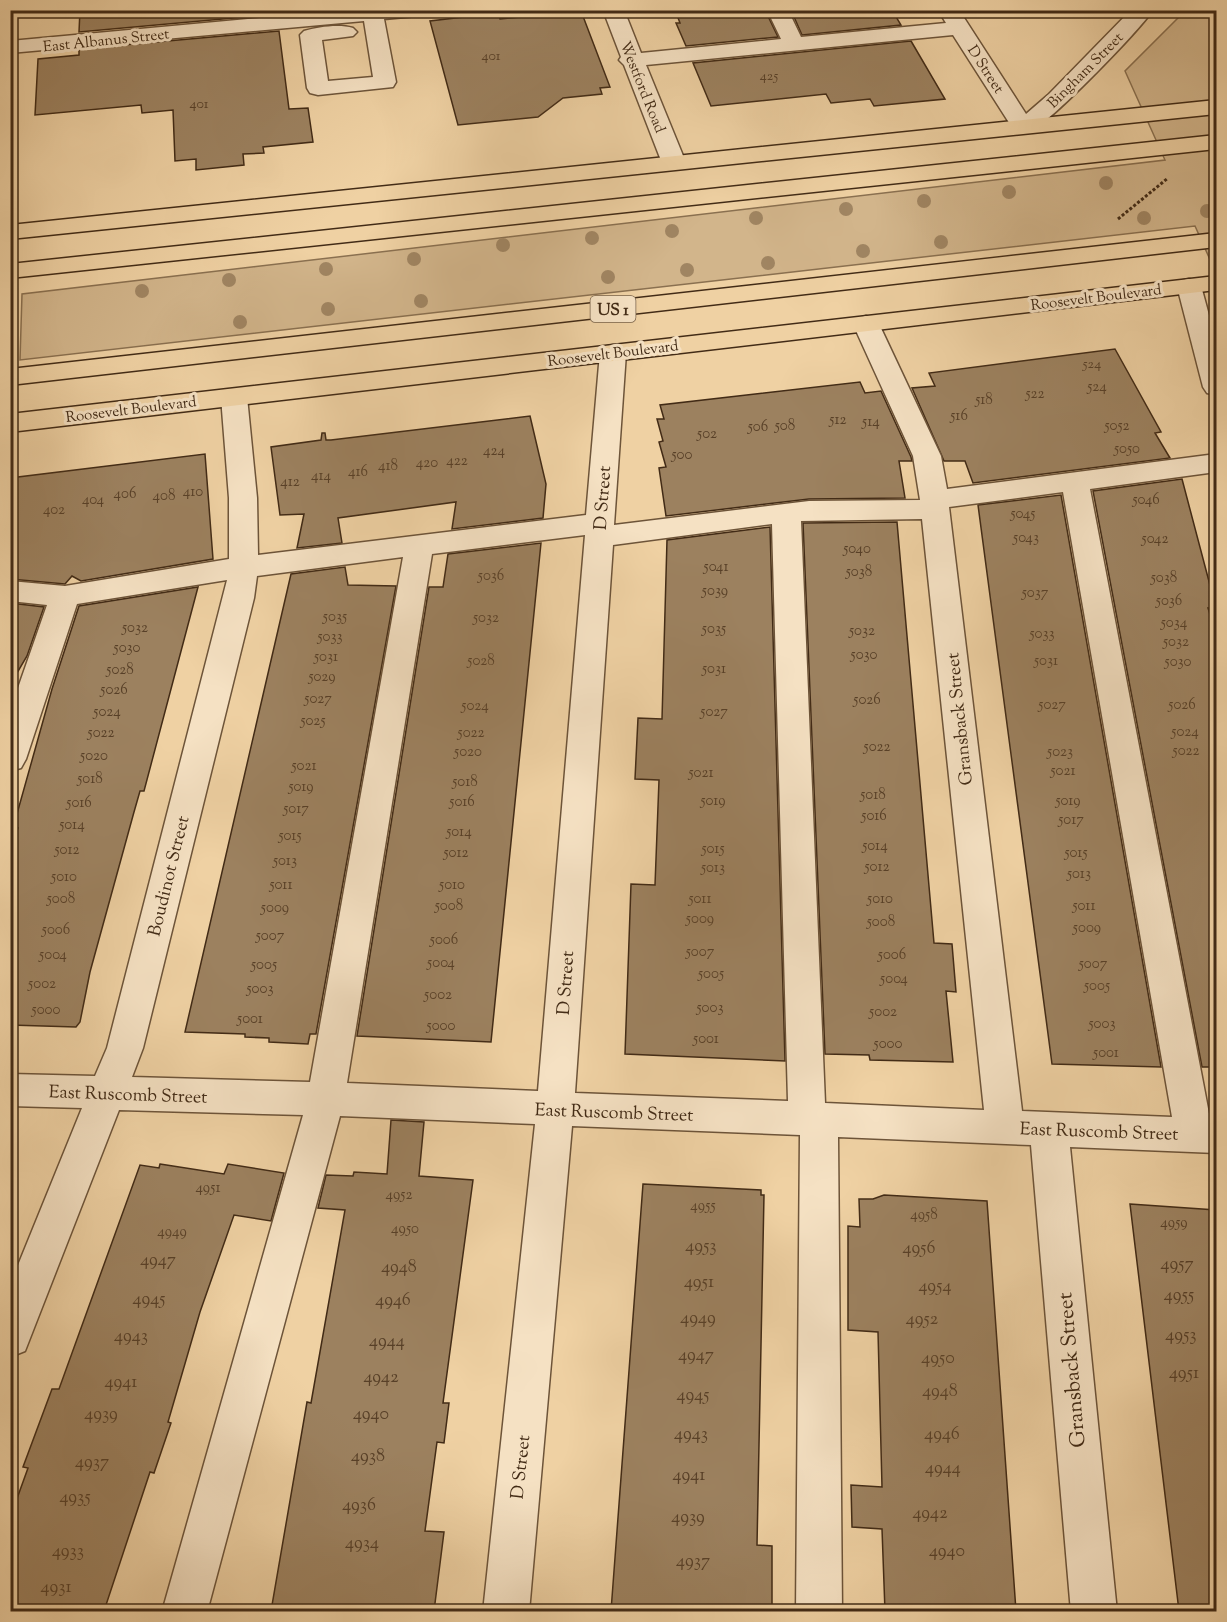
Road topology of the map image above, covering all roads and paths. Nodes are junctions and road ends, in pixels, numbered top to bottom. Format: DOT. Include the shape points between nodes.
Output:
graph roads {
  1 [pos="166,10"];
  2 [pos="417,10"];
  3 [pos="613,10"];
  4 [pos="777,10"];
  5 [pos="312,15"];
  6 [pos="1131,15"];
  7 [pos="954,19"];
  8 [pos="168,34"];
  9 [pos="794,44"];
  10 [pos="10,47"];
  11 [pos="630,60"];
  12 [pos="1216,107"];
  13 [pos="1023,127"];
  14 [pos="1216,142"];
  15 [pos="674,163"];
  16 [pos="1172,175"];
  17 [pos="1117,220"];
  18 [pos="10,232"];
  19 [pos="1216,240"];
  20 [pos="10,271"];
  21 [pos="1216,283"];
  22 [pos="1189,286"];
  23 [pos="866,324"];
  24 [pos="613,353"];
  25 [pos="10,377"];
  26 [pos="1216,387"];
  27 [pos="234,397"];
  28 [pos="10,423"];
  29 [pos="1216,463"];
  30 [pos="1075,482"];
  31 [pos="935,505"];
  32 [pos="786,513"];
  33 [pos="600,530"];
  34 [pos="419,546"];
  35 [pos="245,567"];
  36 [pos="10,591"];
  37 [pos="65,596"];
  38 [pos="10,759"];
  39 [pos="10,1090"];
  40 [pos="107,1093"];
  41 [pos="326,1099"];
  42 [pos="555,1109"];
  43 [pos="813,1120"];
  44 [pos="1005,1127"];
  45 [pos="1049,1129"];
  46 [pos="1205,1135"];
  47 [pos="10,1337"];
  48 [pos="184,1611"];
  49 [pos="506,1611"];
  50 [pos="819,1611"];
  51 [pos="1094,1611"];
  1 -- 8 [label="street"];
  2 -- 5 [label="street, East Albanus Street" via="374,22"];
  3 -- 11 [label="street, Westford Road"];
  4 -- 9 [label="street"];
  5 -- 8 [label="street, East Albanus Street"];
  6 -- 13 [label="street, Bingham Street" via="1056,100"];
  7 -- 9 [label="street"];
  7 -- 13 [label="street, D Street"];
  8 -- 10 [label="street, East Albanus Street"];
  9 -- 11 [label="street"];
  11 -- 15 [label="street, Westford Road"];
  12 -- 13 [label="highway"];
  13 -- 15 [label="highway"];
  14 -- 20 [label="highway"];
  15 -- 18 [label="highway"];
  16 -- 17 [label="path"];
  19 -- 25 [label="highway, US 1"];
  21 -- 22 [label="highway, Roosevelt Boulevard"];
  22 -- 23 [label="highway, Roosevelt Boulevard"];
  22 -- 26 [label="street"];
  23 -- 24 [label="highway, Roosevelt Boulevard"];
  23 -- 31 [label="street, Gransback Street" via="927,456"];
  24 -- 27 [label="highway, Roosevelt Boulevard"];
  24 -- 33 [label="street, D Street"];
  27 -- 28 [label="highway, Roosevelt Boulevard"];
  27 -- 35 [label="street, Boudinot Street"];
  29 -- 30 [label="street"];
  30 -- 31 [label="street"];
  30 -- 46 [label="street"];
  31 -- 32 [label="street"];
  31 -- 44 [label="street, Gransback Street"];
  32 -- 33 [label="street"];
  32 -- 43 [label="street"];
  33 -- 34 [label="street"];
  33 -- 42 [label="street, D Street"];
  34 -- 35 [label="street"];
  34 -- 41 [label="street"];
  35 -- 37 [label="street"];
  35 -- 40 [label="street, Boudinot Street" via="124,1048"];
  36 -- 37 [label="street"];
  37 -- 38 [label="street"];
  39 -- 40 [label="street, East Ruscomb Street"];
  40 -- 41 [label="street, East Ruscomb Street"];
  40 -- 47 [label="street, Boudinot Street"];
  41 -- 42 [label="street, East Ruscomb Street"];
  41 -- 48 [label="street"];
  42 -- 43 [label="street, East Ruscomb Street"];
  42 -- 49 [label="street, D Street"];
  43 -- 44 [label="street, East Ruscomb Street"];
  43 -- 50 [label="street"];
  44 -- 45 [label="street, East Ruscomb Street"];
  45 -- 46 [label="street, East Ruscomb Street"];
  45 -- 51 [label="street, Gransback Street"];
}
